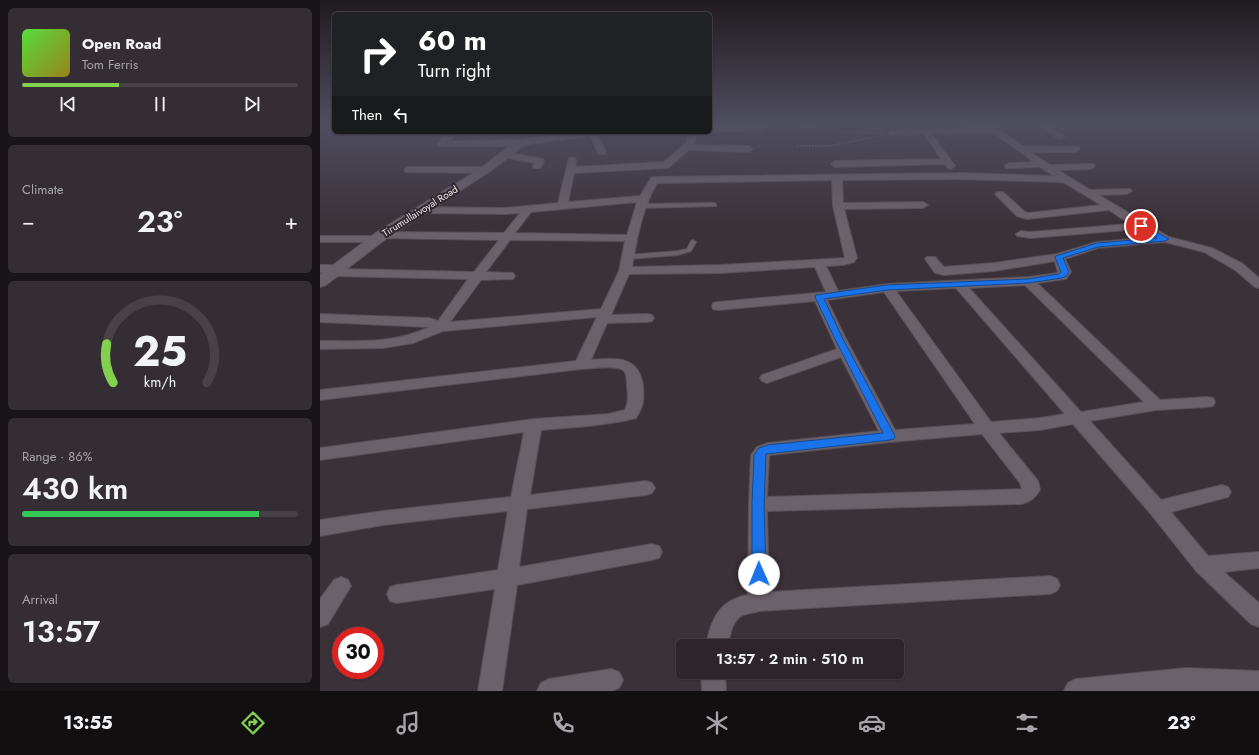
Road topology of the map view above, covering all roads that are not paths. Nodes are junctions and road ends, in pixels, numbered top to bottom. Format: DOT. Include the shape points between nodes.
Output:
graph roads {
  1 [pos="502,157"];
  2 [pos="521,157"];
  3 [pos="675,157"];
  4 [pos="945,157"];
  5 [pos="1034,157"];
  6 [pos="947,160"];
  7 [pos="834,164"];
  8 [pos="666,165"];
  9 [pos="537,166"];
  10 [pos="1009,166"];
  11 [pos="1046,166"];
  12 [pos="1091,166"];
  13 [pos="409,170"];
  14 [pos="485,170"];
  15 [pos="959,176"];
  16 [pos="837,178"];
  17 [pos="1067,179"];
  18 [pos="654,180"];
  19 [pos="1127,191"];
  20 [pos="1088,193"];
  21 [pos="1000,194"];
  22 [pos="642,203"];
  23 [pos="714,205"];
  24 [pos="923,205"];
  25 [pos="562,206"];
  26 [pos="838,206"];
  27 [pos="1111,207"];
  28 [pos="528,209"];
  29 [pos="421,210"];
  30 [pos="1141,226"];
  31 [pos="1021,234"];
  32 [pos="378,237"];
  33 [pos="507,237"];
  34 [pos="632,238"];
  35 [pos="320,239"];
  36 [pos="1165,239"];
  37 [pos="693,242"];
  38 [pos="628,256"];
  39 [pos="1059,257"];
  40 [pos="930,259"];
  41 [pos="819,263"];
  42 [pos="320,269"];
  43 [pos="336,270"];
  44 [pos="625,271"];
  45 [pos="477,276"];
  46 [pos="509,276"];
  47 [pos="1028,281"];
  48 [pos="320,282"];
  49 [pos="1259,284"];
  50 [pos="960,285"];
  51 [pos="887,288"];
  52 [pos="833,294"];
  53 [pos="819,297"];
  54 [pos="718,306"];
  55 [pos="605,316"];
  56 [pos="320,318"];
  57 [pos="647,318"];
  58 [pos="440,327"];
  59 [pos="320,345"];
  60 [pos="845,351"];
  61 [pos="581,365"];
  62 [pos="767,378"];
  63 [pos="320,395"];
  64 [pos="1207,402"];
  65 [pos="1156,405"];
  66 [pos="1077,418"];
  67 [pos="534,425"];
  68 [pos="987,429"];
  69 [pos="890,436"];
  70 [pos="320,454"];
  71 [pos="646,488"];
  72 [pos="1222,492"];
  73 [pos="519,503"];
  74 [pos="758,504"];
  75 [pos="1157,508"];
  76 [pos="320,528"];
  77 [pos="652,552"];
  78 [pos="1259,560"];
  79 [pos="1203,565"];
  80 [pos="507,578"];
  81 [pos="1050,585"];
  82 [pos="341,586"];
  83 [pos="397,594"];
  84 [pos="759,602"];
  85 [pos="320,617"];
  86 [pos="1259,617"];
  87 [pos="718,639"];
  88 [pos="713,679"];
  89 [pos="611,680"];
  90 [pos="1259,683"];
  91 [pos="1190,685"];
  92 [pos="490,691"];
  93 [pos="549,691"];
  94 [pos="714,691"];
  95 [pos="1076,691"];
  1 -- 14 [label="street, Tirumullaivoyal Road"];
  2 -- 9 [label="street" via="540,160"];
  3 -- 8 [label="street"];
  4 -- 6 [label="street"];
  5 -- 11 [label="street"];
  6 -- 7 [label="street"];
  6 -- 15 [label="street"];
  8 -- 18 [label="street"];
  8 -- 25 [label="street" via="579,169 571,166"];
  10 -- 11 [label="street"];
  11 -- 12 [label="street"];
  11 -- 17 [label="street"];
  13 -- 14 [label="street"];
  14 -- 29 [label="street, Tirumullaivoyal Road"];
  15 -- 16 [label="street"];
  15 -- 17 [label="street"];
  16 -- 18 [label="street"];
  16 -- 26 [label="street"];
  17 -- 20 [label="street"];
  18 -- 22 [label="street"];
  19 -- 20 [label="street"];
  20 -- 27 [label="street"];
  21 -- 27 [label="street" via="1021,214 1027,216"];
  22 -- 23 [label="lane"];
  22 -- 25 [label="street"];
  22 -- 34 [label="street"];
  24 -- 26 [label="street"];
  25 -- 28 [label="street"];
  26 -- 41 [label="street" via="852,258 843,262"];
  27 -- 30 [label="street"];
  28 -- 29 [label="street"];
  28 -- 33 [label="street"];
  29 -- 32 [label="street, Tirumullaivoyal Road"];
  30 -- 31 [label="street"];
  30 -- 36 [label="street"];
  32 -- 33 [label="street"];
  32 -- 35 [label="street"];
  32 -- 43 [label="street, Tirumullaivoyal Road"];
  33 -- 34 [label="street"];
  33 -- 45 [label="street"];
  34 -- 38 [label="street"];
  36 -- 39 [label="street" via="1097,245"];
  36 -- 49 [label="street" via="1208,250 1239,267"];
  37 -- 38 [label="lane" via="689,250 678,253"];
  38 -- 44 [label="street"];
  39 -- 40 [label="street" via="994,267 944,271 939,270"];
  39 -- 47 [label="street" via="1065,272 1062,276"];
  41 -- 44 [label="street"];
  41 -- 52 [label="street"];
  42 -- 43 [label="street"];
  43 -- 45 [label="street"];
  43 -- 48 [label="street, Tirumullaivoyal Road"];
  44 -- 55 [label="street"];
  45 -- 46 [label="street"];
  45 -- 58 [label="street"];
  47 -- 50 [label="street"];
  47 -- 65 [label="street"];
  50 -- 51 [label="street"];
  50 -- 66 [label="street"];
  51 -- 52 [label="street"];
  51 -- 68 [label="street"];
  52 -- 53 [label="street"];
  53 -- 54 [label="street"];
  53 -- 60 [label="street"];
  55 -- 57 [label="street"];
  55 -- 58 [label="street"];
  55 -- 61 [label="street"];
  56 -- 58 [label="street" via="429,322"];
  58 -- 59 [label="street" via="399,342"];
  60 -- 62 [label="street"];
  60 -- 69 [label="street"];
  61 -- 63 [label="street"];
  61 -- 67 [label="street" via="624,364 630,367 635,380 637,403 630,414 608,419"];
  64 -- 65 [label="street"];
  65 -- 66 [label="street"];
  66 -- 68 [label="street"];
  66 -- 75 [label="street"];
  67 -- 70 [label="street"];
  67 -- 73 [label="street"];
  68 -- 69 [label="street"];
  68 -- 74 [label="street" via="1029,481 1031,490 1028,494 1022,497"];
  69 -- 74 [label="street" via="762,451"];
  71 -- 73 [label="street"];
  72 -- 75 [label="street"];
  73 -- 76 [label="street" via="383,518"];
  73 -- 80 [label="street"];
  74 -- 84 [label="street"];
  75 -- 79 [label="street"];
  77 -- 80 [label="street"];
  78 -- 79 [label="street"];
  79 -- 86 [label="street"];
  80 -- 83 [label="street"];
  80 -- 92 [label="street"];
  81 -- 84 [label="street"];
  82 -- 85 [label="street"];
  84 -- 87 [label="street" via="737,607 727,615"];
  88 -- 94 [label="street"];
  89 -- 93 [label="street"];
  90 -- 91 [label="street"];
  91 -- 95 [label="street"];
}
